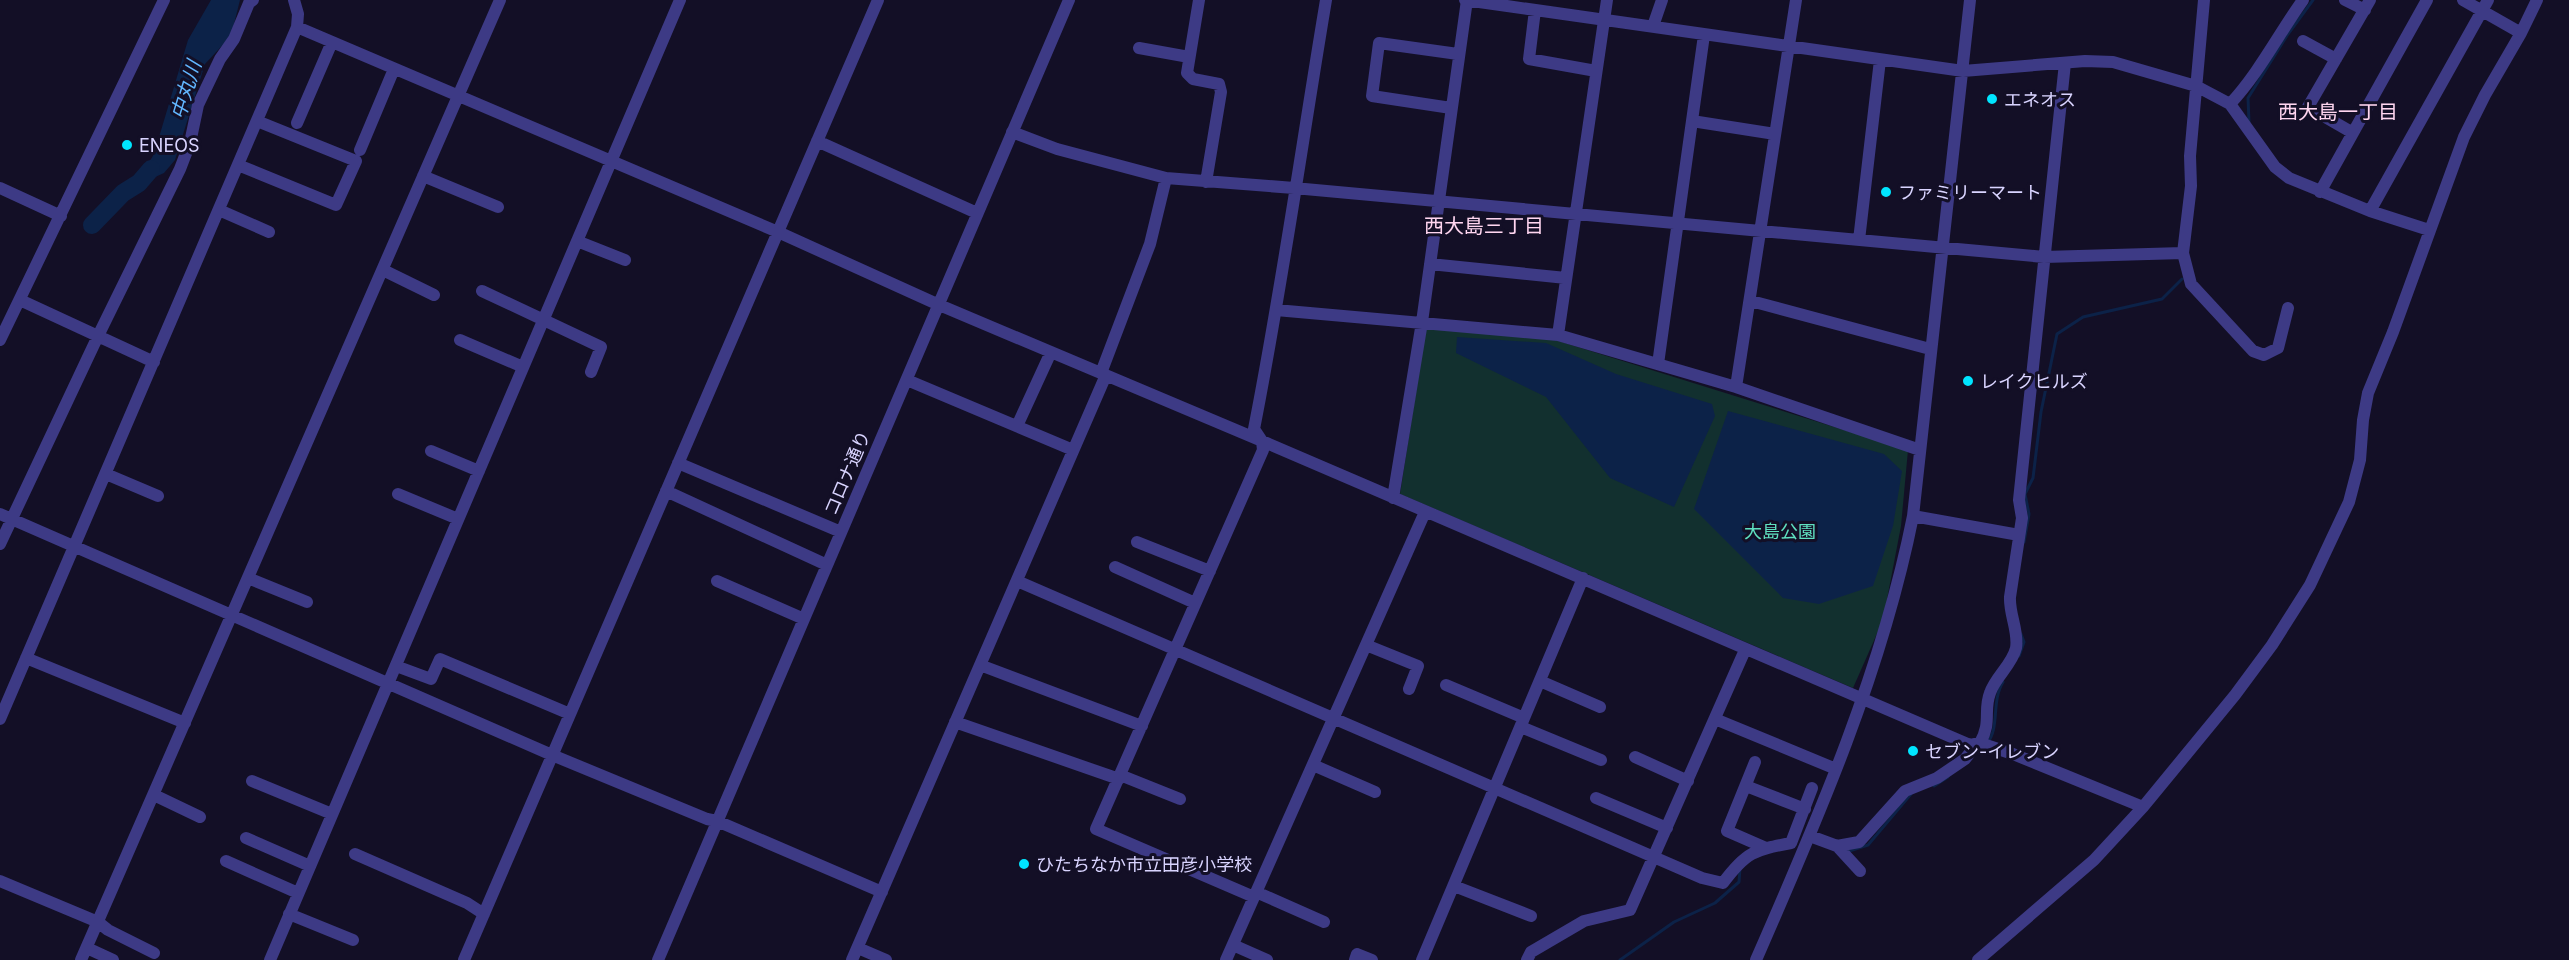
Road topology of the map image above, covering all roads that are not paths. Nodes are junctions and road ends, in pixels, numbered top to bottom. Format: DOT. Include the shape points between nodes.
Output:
graph roads {
  1 [pos="164,0"];
  2 [pos="253,0"];
  3 [pos="294,0"];
  4 [pos="500,0"];
  5 [pos="680,0"];
  6 [pos="878,0"];
  7 [pos="1069,0"];
  8 [pos="1199,0"];
  9 [pos="1326,0"];
  10 [pos="1466,0"];
  11 [pos="1607,0"];
  12 [pos="1662,0"];
  13 [pos="1796,0"];
  14 [pos="1970,0"];
  15 [pos="2204,0"];
  16 [pos="2303,0"];
  17 [pos="2345,0"];
  18 [pos="2427,0"];
  19 [pos="2463,0"];
  20 [pos="2537,0"];
  21 [pos="2367,5"];
  22 [pos="2485,6"];
  23 [pos="1535,10"];
  24 [pos="1604,20"];
  25 [pos="1653,26"];
  26 [pos="297,27"];
  27 [pos="2521,33"];
  28 [pos="1704,35"];
  29 [pos="2303,41"];
  30 [pos="332,42"];
  31 [pos="1789,46"];
  32 [pos="1139,48"];
  33 [pos="1458,54"];
  34 [pos="1190,57"];
  35 [pos="2336,59"];
  36 [pos="1881,60"];
  37 [pos="2065,63"];
  38 [pos="394,69"];
  39 [pos="1596,71"];
  40 [pos="1963,71"];
  41 [pos="2196,86"];
  42 [pos="456,96"];
  43 [pos="2230,104"];
  44 [pos="1451,108"];
  45 [pos="257,121"];
  46 [pos="1692,121"];
  47 [pos="297,123"];
  48 [pos="1012,132"];
  49 [pos="2353,133"];
  50 [pos="1775,134"];
  51 [pos="817,141"];
  52 [pos="360,150"];
  53 [pos="611,163"];
  54 [pos="238,165"];
  55 [pos="423,176"];
  56 [pos="1166,178"];
  57 [pos="1206,182"];
  58 [pos="0,188"];
  59 [pos="1294,188"];
  60 [pos="2320,192"];
  61 [pos="1438,202"];
  62 [pos="498,207"];
  63 [pos="219,210"];
  64 [pos="2370,211"];
  65 [pos="977,213"];
  66 [pos="1575,214"];
  67 [pos="61,216"];
  68 [pos="1679,224"];
  69 [pos="2429,230"];
  70 [pos="269,232"];
  71 [pos="778,232"];
  72 [pos="1762,232"];
  73 [pos="1859,240"];
  74 [pos="577,241"];
  75 [pos="1942,248"];
  76 [pos="2183,253"];
  77 [pos="2044,257"];
  78 [pos="625,260"];
  79 [pos="1430,264"];
  80 [pos="383,270"];
  81 [pos="1566,278"];
  82 [pos="482,291"];
  83 [pos="434,295"];
  84 [pos="20,300"];
  85 [pos="1751,301"];
  86 [pos="937,304"];
  87 [pos="2288,308"];
  88 [pos="1276,310"];
  89 [pos="544,319"];
  90 [pos="1422,322"];
  91 [pos="1558,335"];
  92 [pos="98,336"];
  93 [pos="0,340"];
  94 [pos="460,340"];
  95 [pos="1930,349"];
  96 [pos="1051,352"];
  97 [pos="154,362"];
  98 [pos="1658,364"];
  99 [pos="523,367"];
  100 [pos="591,372"];
  101 [pos="1103,374"];
  102 [pos="907,380"];
  103 [pos="1736,387"];
  104 [pos="1017,426"];
  105 [pos="1262,441"];
  106 [pos="1073,450"];
  107 [pos="1920,450"];
  108 [pos="431,451"];
  109 [pos="678,463"];
  110 [pos="479,471"];
  111 [pos="106,474"];
  112 [pos="666,491"];
  113 [pos="398,494"];
  114 [pos="158,496"];
  115 [pos="1393,498"];
  116 [pos="1425,512"];
  117 [pos="1913,516"];
  118 [pos="6,517"];
  119 [pos="458,519"];
  120 [pos="841,532"];
  121 [pos="2019,535"];
  122 [pos="1137,542"];
  123 [pos="0,544"];
  124 [pos="74,548"];
  125 [pos="827,565"];
  126 [pos="1115,567"];
  127 [pos="1210,571"];
  128 [pos="248,578"];
  129 [pos="1583,578"];
  130 [pos="1017,580"];
  131 [pos="717,581"];
  132 [pos="307,602"];
  133 [pos="1196,603"];
  134 [pos="231,617"];
  135 [pos="804,619"];
  136 [pos="1366,645"];
  137 [pos="1175,649"];
  138 [pos="1745,650"];
  139 [pos="26,657"];
  140 [pos="980,665"];
  141 [pos="396,666"];
  142 [pos="1540,681"];
  143 [pos="388,684"];
  144 [pos="1446,685"];
  145 [pos="1409,688"];
  146 [pos="1863,699"];
  147 [pos="1600,707"];
  148 [pos="570,714"];
  149 [pos="0,718"];
  150 [pos="1334,718"];
  151 [pos="1715,719"];
  152 [pos="956,722"];
  153 [pos="185,723"];
  154 [pos="1523,723"];
  155 [pos="1142,726"];
  156 [pos="1981,745"];
  157 [pos="552,755"];
  158 [pos="1635,757"];
  159 [pos="1601,760"];
  160 [pos="1755,762"];
  161 [pos="1313,765"];
  162 [pos="1836,770"];
  163 [pos="1120,777"];
  164 [pos="252,781"];
  165 [pos="1688,781"];
  166 [pos="1746,786"];
  167 [pos="1495,788"];
  168 [pos="1812,788"];
  169 [pos="1375,792"];
  170 [pos="154,795"];
  171 [pos="1596,798"];
  172 [pos="1179,799"];
  173 [pos="2143,807"];
  174 [pos="1805,808"];
  175 [pos="332,814"];
  176 [pos="200,817"];
  177 [pos="717,821"];
  178 [pos="1667,828"];
  179 [pos="1810,836"];
  180 [pos="246,838"];
  181 [pos="1837,846"];
  182 [pos="1766,848"];
  183 [pos="354,854"];
  184 [pos="1654,858"];
  185 [pos="226,861"];
  186 [pos="310,866"];
  187 [pos="1860,871"];
  188 [pos="0,880"];
  189 [pos="1454,886"];
  190 [pos="882,892"];
  191 [pos="298,893"];
  192 [pos="1255,894"];
  193 [pos="289,914"];
  194 [pos="484,914"];
  195 [pos="1531,916"];
  196 [pos="98,922"];
  197 [pos="1324,922"];
  198 [pos="353,940"];
  199 [pos="1233,945"];
  200 [pos="87,948"];
  201 [pos="858,948"];
  202 [pos="154,953"];
  203 [pos="81,960"];
  204 [pos="113,960"];
  205 [pos="270,960"];
  206 [pos="464,960"];
  207 [pos="658,960"];
  208 [pos="852,960"];
  209 [pos="886,960"];
  210 [pos="1226,960"];
  211 [pos="1268,960"];
  212 [pos="1355,960"];
  213 [pos="1372,960"];
  214 [pos="1422,960"];
  215 [pos="1527,960"];
  216 [pos="1756,960"];
  217 [pos="1978,960"];
  1 -- 67 [label="street"];
  2 -- 92 [label="street" via="198,105 180,169"];
  3 -- 26 [label="street"];
  4 -- 42 [label="street"];
  5 -- 53 [label="street"];
  6 -- 51 [label="street"];
  7 -- 48 [label="street, コロナ通り"];
  8 -- 34 [label="street"];
  9 -- 59 [label="street"];
  10 -- 23 [label="street"];
  10 -- 33 [label="street"];
  11 -- 24 [label="street"];
  12 -- 25 [label="street"];
  13 -- 31 [label="street"];
  14 -- 40 [label="street"];
  15 -- 41 [label="street"];
  16 -- 43 [label="street" via="2251,82"];
  17 -- 21 [label="street"];
  18 -- 49 [label="street"];
  19 -- 22 [label="street"];
  20 -- 27 [label="street"];
  21 -- 35 [label="street"];
  22 -- 27 [label="street"];
  22 -- 64 [label="street"];
  23 -- 24 [label="street"];
  23 -- 39 [label="street" via="1529,59"];
  24 -- 25 [label="street"];
  24 -- 39 [label="street"];
  25 -- 28 [label="street"];
  26 -- 30 [label="street"];
  26 -- 45 [label="street"];
  27 -- 69 [label="street" via="2474,115"];
  28 -- 31 [label="street"];
  28 -- 46 [label="street"];
  29 -- 35 [label="street"];
  30 -- 38 [label="street"];
  30 -- 47 [label="street"];
  31 -- 36 [label="street"];
  31 -- 50 [label="street"];
  32 -- 34 [label="street"];
  33 -- 44 [label="street"];
  33 -- 44 [label="street" via="1379,44 1376,64 1372,96"];
  34 -- 57 [label="street" via="1189,77 1219,84 1221,88"];
  35 -- 49 [label="street" via="2308,107"];
  36 -- 40 [label="street"];
  36 -- 73 [label="street"];
  37 -- 40 [label="street"];
  37 -- 41 [label="street" via="2113,63"];
  37 -- 77 [label="street"];
  38 -- 42 [label="street"];
  38 -- 52 [label="street"];
  39 -- 66 [label="street"];
  40 -- 75 [label="street"];
  41 -- 43 [label="street"];
  41 -- 76 [label="street"];
  42 -- 53 [label="street"];
  42 -- 55 [label="street"];
  43 -- 60 [label="street" via="2275,167"];
  44 -- 61 [label="street"];
  45 -- 54 [label="street"];
  45 -- 54 [label="street" via="356,161 336,205"];
  46 -- 50 [label="street"];
  46 -- 68 [label="street"];
  48 -- 56 [label="street" via="1057,149"];
  48 -- 65 [label="street, コロナ通り"];
  49 -- 60 [label="street"];
  50 -- 72 [label="street"];
  51 -- 65 [label="street"];
  51 -- 71 [label="street"];
  53 -- 71 [label="street"];
  53 -- 74 [label="street"];
  54 -- 63 [label="street"];
  55 -- 62 [label="street"];
  55 -- 80 [label="street"];
  56 -- 57 [label="street"];
  56 -- 101 [label="street" via="1150,244"];
  57 -- 59 [label="street"];
  58 -- 67 [label="street"];
  59 -- 61 [label="street"];
  59 -- 88 [label="street"];
  60 -- 64 [label="street"];
  61 -- 66 [label="street"];
  61 -- 79 [label="street"];
  63 -- 70 [label="street"];
  63 -- 97 [label="street"];
  64 -- 69 [label="street"];
  65 -- 86 [label="street, コロナ通り"];
  66 -- 68 [label="street"];
  66 -- 81 [label="street"];
  67 -- 84 [label="street"];
  68 -- 72 [label="street"];
  68 -- 98 [label="street"];
  69 -- 173 [label="street" via="2368,393 2355,480 2334,537 2277,638"];
  71 -- 86 [label="street"];
  71 -- 109 [label="street"];
  72 -- 73 [label="street"];
  72 -- 85 [label="street"];
  73 -- 75 [label="street"];
  74 -- 78 [label="street"];
  74 -- 89 [label="street"];
  75 -- 77 [label="street"];
  75 -- 95 [label="street"];
  76 -- 77 [label="street"];
  76 -- 87 [label="street" via="2191,284 2253,351 2265,355 2278,348"];
  77 -- 121 [label="street" via="2019,500"];
  79 -- 81 [label="street"];
  79 -- 90 [label="street"];
  80 -- 83 [label="street"];
  80 -- 128 [label="street"];
  81 -- 91 [label="street"];
  82 -- 89 [label="street"];
  84 -- 92 [label="street"];
  84 -- 93 [label="street"];
  85 -- 95 [label="street"];
  85 -- 103 [label="street"];
  86 -- 96 [label="street"];
  86 -- 102 [label="street, コロナ通り"];
  88 -- 90 [label="street"];
  88 -- 105 [label="street" via="1254,429"];
  89 -- 99 [label="street"];
  89 -- 100 [label="street" via="602,347"];
  90 -- 91 [label="street"];
  90 -- 115 [label="street"];
  91 -- 98 [label="street"];
  92 -- 97 [label="street"];
  92 -- 118 [label="street"];
  94 -- 99 [label="street"];
  95 -- 107 [label="street"];
  96 -- 101 [label="street"];
  96 -- 104 [label="street"];
  97 -- 111 [label="street"];
  98 -- 103 [label="street"];
  99 -- 110 [label="street"];
  101 -- 105 [label="street"];
  101 -- 106 [label="street"];
  102 -- 104 [label="street"];
  102 -- 120 [label="street, コロナ通り"];
  103 -- 107 [label="street"];
  104 -- 106 [label="street"];
  105 -- 115 [label="street"];
  105 -- 127 [label="street" via="1263,450"];
  106 -- 130 [label="street"];
  107 -- 117 [label="street"];
  108 -- 110 [label="street"];
  109 -- 112 [label="street"];
  109 -- 120 [label="street"];
  110 -- 119 [label="street"];
  111 -- 114 [label="street"];
  111 -- 124 [label="street"];
  112 -- 125 [label="street"];
  112 -- 148 [label="street"];
  113 -- 119 [label="street"];
  115 -- 116 [label="street"];
  116 -- 129 [label="street"];
  116 -- 136 [label="street"];
  117 -- 121 [label="street"];
  117 -- 146 [label="street" via="1889,621"];
  118 -- 123 [label="street"];
  118 -- 124 [label="street"];
  119 -- 141 [label="street"];
  120 -- 125 [label="street, コロナ通り"];
  121 -- 156 [label="street" via="2009,603 2016,648 1989,695 1988,730"];
  122 -- 127 [label="street"];
  124 -- 134 [label="street"];
  124 -- 139 [label="street"];
  125 -- 135 [label="street, コロナ通り"];
  126 -- 133 [label="street"];
  127 -- 133 [label="street"];
  128 -- 132 [label="street"];
  128 -- 134 [label="street"];
  129 -- 138 [label="street"];
  129 -- 142 [label="street"];
  130 -- 137 [label="street"];
  130 -- 140 [label="street"];
  131 -- 135 [label="street"];
  133 -- 137 [label="street"];
  134 -- 143 [label="street"];
  134 -- 153 [label="street"];
  135 -- 177 [label="street, コロナ通り"];
  136 -- 145 [label="street" via="1418,666"];
  136 -- 150 [label="street"];
  137 -- 150 [label="street"];
  137 -- 155 [label="street"];
  138 -- 146 [label="street"];
  138 -- 151 [label="street"];
  139 -- 149 [label="street"];
  139 -- 153 [label="street"];
  140 -- 152 [label="street"];
  140 -- 155 [label="street"];
  141 -- 143 [label="street"];
  141 -- 148 [label="street" via="431,679 440,659"];
  142 -- 147 [label="street"];
  142 -- 154 [label="street"];
  143 -- 157 [label="street"];
  143 -- 175 [label="street"];
  144 -- 154 [label="street"];
  146 -- 156 [label="street"];
  146 -- 162 [label="street"];
  148 -- 157 [label="street"];
  150 -- 161 [label="street"];
  150 -- 167 [label="street"];
  151 -- 162 [label="street"];
  151 -- 165 [label="street"];
  152 -- 163 [label="street"];
  152 -- 190 [label="street"];
  153 -- 170 [label="street"];
  154 -- 159 [label="street"];
  154 -- 167 [label="street"];
  155 -- 163 [label="street"];
  156 -- 173 [label="street"];
  156 -- 181 [label="street" via="1937,778 1905,792 1859,842"];
  157 -- 177 [label="street"];
  157 -- 194 [label="street"];
  158 -- 165 [label="street"];
  160 -- 166 [label="street"];
  161 -- 169 [label="street"];
  161 -- 192 [label="street"];
  162 -- 179 [label="street"];
  163 -- 172 [label="street"];
  163 -- 192 [label="street" via="1096,830"];
  164 -- 175 [label="street"];
  165 -- 178 [label="street"];
  166 -- 174 [label="street"];
  166 -- 182 [label="street" via="1727,831"];
  167 -- 184 [label="street"];
  167 -- 189 [label="street"];
  168 -- 174 [label="street"];
  170 -- 176 [label="street"];
  170 -- 196 [label="street"];
  171 -- 178 [label="street"];
  173 -- 217 [label="street" via="2094,860"];
  174 -- 182 [label="street" via="1791,843"];
  175 -- 186 [label="street"];
  177 -- 190 [label="street"];
  177 -- 207 [label="street, コロナ通り"];
  178 -- 184 [label="street"];
  179 -- 181 [label="street"];
  179 -- 216 [label="street"];
  180 -- 186 [label="street"];
  181 -- 187 [label="street"];
  182 -- 184 [label="street" via="1742,859 1723,883"];
  183 -- 194 [label="street"];
  184 -- 215 [label="street" via="1630,910 1584,921 1531,952"];
  185 -- 191 [label="street"];
  186 -- 191 [label="street"];
  188 -- 196 [label="street"];
  189 -- 195 [label="street"];
  189 -- 214 [label="street"];
  190 -- 201 [label="street"];
  191 -- 193 [label="street"];
  192 -- 197 [label="street"];
  192 -- 199 [label="street"];
  193 -- 198 [label="street"];
  193 -- 205 [label="street"];
  194 -- 206 [label="street"];
  196 -- 200 [label="street"];
  196 -- 202 [label="street"];
  199 -- 210 [label="street"];
  199 -- 211 [label="street"];
  200 -- 203 [label="street"];
  200 -- 204 [label="street"];
  201 -- 208 [label="street"];
  201 -- 209 [label="street"];
  212 -- 213 [label="street" via="1357,954"];
}
